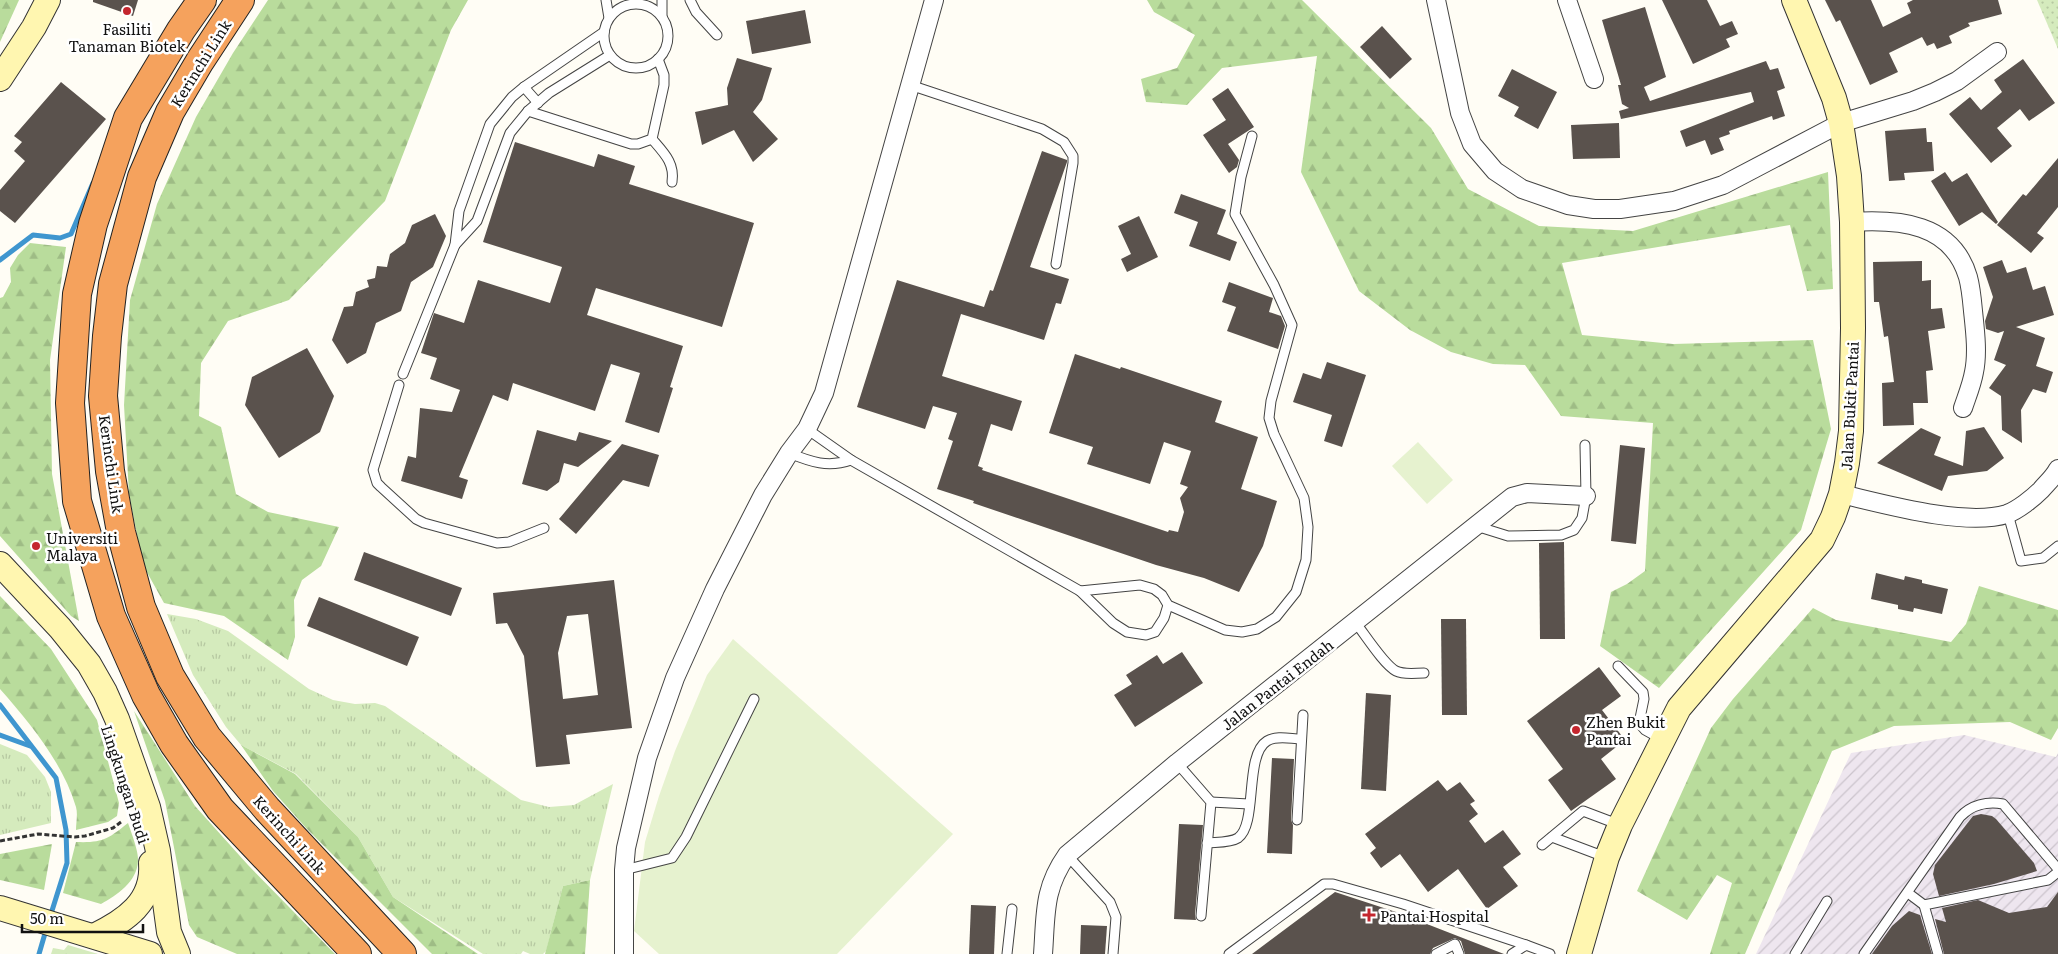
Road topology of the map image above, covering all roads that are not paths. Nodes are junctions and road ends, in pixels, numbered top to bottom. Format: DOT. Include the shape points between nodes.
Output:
graph roads {
  1 [pos="48,0"];
  2 [pos="202,0"];
  3 [pos="240,0"];
  4 [pos="606,0"];
  5 [pos="662,0"];
  6 [pos="690,0"];
  7 [pos="934,0"];
  8 [pos="1436,0"];
  9 [pos="1567,0"];
  10 [pos="1794,0"];
  11 [pos="623,4"];
  12 [pos="662,17"];
  13 [pos="609,18"];
  14 [pos="604,32"];
  15 [pos="717,35"];
  16 [pos="1996,52"];
  17 [pos="610,55"];
  18 [pos="658,59"];
  19 [pos="0,79"];
  20 [pos="1594,79"];
  21 [pos="910,84"];
  22 [pos="524,88"];
  23 [pos="538,103"];
  24 [pos="528,111"];
  25 [pos="1841,123"];
  26 [pos="1252,136"];
  27 [pos="652,139"];
  28 [pos="672,182"];
  29 [pos="1852,222"];
  30 [pos="455,245"];
  31 [pos="1056,264"];
  32 [pos="403,374"];
  33 [pos="399,385"];
  34 [pos="1963,408"];
  35 [pos="807,429"];
  36 [pos="1585,445"];
  37 [pos="789,453"];
  38 [pos="851,460"];
  39 [pos="2058,469"];
  40 [pos="1841,494"];
  41 [pos="1586,496"];
  42 [pos="2008,514"];
  43 [pos="1476,526"];
  44 [pos="544,528"];
  45 [pos="2058,546"];
  46 [pos="0,564"];
  47 [pos="0,581"];
  48 [pos="1080,591"];
  49 [pos="1168,605"];
  50 [pos="1355,622"];
  51 [pos="1618,666"];
  52 [pos="1424,672"];
  53 [pos="754,699"];
  54 [pos="1303,715"];
  55 [pos="1301,739"];
  56 [pos="1663,741"];
  57 [pos="1177,763"];
  58 [pos="1211,802"];
  59 [pos="1249,804"];
  60 [pos="1297,820"];
  61 [pos="1620,825"];
  62 [pos="1552,837"];
  63 [pos="1207,843"];
  64 [pos="1542,845"];
  65 [pos="1067,855"];
  66 [pos="1607,857"];
  67 [pos="624,870"];
  68 [pos="2058,871"];
  69 [pos="1908,893"];
  70 [pos="1827,901"];
  71 [pos="1924,905"];
  72 [pos="0,908"];
  73 [pos="1012,910"];
  74 [pos="1202,916"];
  75 [pos="85,934"];
  76 [pos="1526,945"];
  77 [pos="150,954"];
  78 [pos="178,954"];
  79 [pos="357,954"];
  80 [pos="402,954"];
  81 [pos="624,954"];
  82 [pos="1007,954"];
  83 [pos="1042,954"];
  84 [pos="1113,954"];
  85 [pos="1229,954"];
  86 [pos="1436,954"];
  87 [pos="1459,954"];
  88 [pos="1512,954"];
  89 [pos="1547,954"];
  90 [pos="1579,954"];
  91 [pos="1795,954"];
  92 [pos="1864,954"];
  93 [pos="1938,954"];
  1 -- 19 [label="street"];
  2 -- 79 [label="highway" via="128,118 93,224 77,294 70,403 77,501 111,616 146,695 174,744 220,809"];
  3 -- 80 [label="highway, Kerinchi Link" via="170,112 142,177 113,284 108,327 103,396 110,471 121,532 141,607 170,676 202,729 267,810"];
  4 -- 13 [label="lane"];
  5 -- 12 [label="lane"];
  6 -- 15 [label="lane" via="696,12"];
  7 -- 21 [label="street"];
  8 -- 25 [label="street" via="1460,113 1472,144 1496,171 1522,189 1568,205 1620,210 1674,202 1722,185"];
  9 -- 20 [label="street"];
  10 -- 25 [label="street, Jalan Bukit Pantai"];
  11 -- 12 [label="lane" via="648,5"];
  11 -- 13 [label="lane"];
  12 -- 18 [label="lane" via="668,34 664,52"];
  13 -- 14 [label="lane"];
  14 -- 17 [label="lane"];
  14 -- 22 [label="lane"];
  16 -- 25 [label="street" via="1935,92"];
  17 -- 18 [label="lane" via="628,67 639,68"];
  17 -- 23 [label="lane"];
  18 -- 27 [label="lane" via="664,85"];
  21 -- 31 [label="lane" via="1042,129 1064,142 1073,163"];
  21 -- 35 [label="street" via="824,393"];
  22 -- 23 [label="lane"];
  22 -- 30 [label="lane" via="512,97 490,124 459,211"];
  23 -- 24 [label="lane"];
  24 -- 27 [label="lane" via="631,144"];
  24 -- 30 [label="lane" via="510,133 477,221"];
  25 -- 29 [label="street, Jalan Bukit Pantai"];
  26 -- 49 [label="lane" via="1235,214 1291,321 1291,333 1269,418 1304,498 1308,527 1306,560 1296,592 1276,617 1257,629 1242,632 1225,630"];
  27 -- 28 [label="lane" via="673,167"];
  29 -- 34 [label="street" via="1911,224 1939,236 1958,254 1968,277 1975,338 1975,370"];
  29 -- 40 [label="street, Jalan Bukit Pantai" via="1850,431 1848,463"];
  30 -- 32 [label="lane"];
  33 -- 44 [label="lane" via="373,470 381,487 424,523 497,543 509,542"];
  35 -- 37 [label="street"];
  35 -- 38 [label="lane"];
  36 -- 41 [label="lane"];
  37 -- 38 [label="lane" via="811,462 838,465"];
  37 -- 67 [label="street" via="763,495 719,581 675,678 647,758"];
  38 -- 48 [label="lane"];
  39 -- 42 [label="street" via="2035,496"];
  40 -- 42 [label="street" via="1908,509 1972,518"];
  40 -- 56 [label="street, Jalan Bukit Pantai" via="1822,540 1679,708"];
  41 -- 43 [label="street, Jalan Pantai Endah" via="1519,494"];
  41 -- 43 [label="lane" via="1579,525 1568,534 1505,536"];
  42 -- 45 [label="lane" via="2021,561 2043,558"];
  43 -- 50 [label="street, Jalan Pantai Endah"];
  46 -- 78 [label="street, Lingkungan Budi" via="89,664 117,718 148,807 158,851 169,932"];
  47 -- 75 [label="street, Lingkungan Budi" via="76,668 92,693 116,744 150,855 152,874 143,900 132,913 112,927"];
  48 -- 49 [label="lane" via="1140,585 1154,589"];
  48 -- 49 [label="lane" via="1112,623 1136,634 1154,632"];
  50 -- 52 [label="lane" via="1397,671"];
  50 -- 57 [label="street, Jalan Pantai Endah"];
  51 -- 56 [label="lane" via="1643,692 1639,723"];
  53 -- 67 [label="lane" via="686,837 672,858"];
  54 -- 55 [label="lane"];
  55 -- 59 [label="lane" via="1274,738 1262,744"];
  55 -- 60 [label="lane"];
  56 -- 61 [label="street, Jalan Bukit Pantai"];
  57 -- 58 [label="lane"];
  57 -- 65 [label="street, Jalan Pantai Endah"];
  58 -- 59 [label="lane"];
  58 -- 63 [label="lane"];
  59 -- 63 [label="lane" via="1246,828 1238,838"];
  61 -- 62 [label="lane" via="1583,811"];
  61 -- 66 [label="street, Jalan Bukit Pantai"];
  62 -- 64 [label="lane"];
  62 -- 66 [label="lane"];
  63 -- 74 [label="lane"];
  65 -- 83 [label="street, Jalan Pantai Endah" via="1055,872 1049,890"];
  65 -- 84 [label="lane" via="1110,902 1116,918"];
  66 -- 90 [label="street, Jalan Bukit Pantai"];
  67 -- 81 [label="street"];
  68 -- 69 [label="lane" via="2003,804 1986,804 1973,807 1960,817"];
  68 -- 71 [label="lane" via="2048,880"];
  69 -- 71 [label="lane"];
  69 -- 92 [label="lane"];
  70 -- 91 [label="lane"];
  71 -- 93 [label="lane"];
  72 -- 75 [label="street"];
  73 -- 82 [label="lane"];
  75 -- 77 [label="street"];
  76 -- 85 [label="lane" via="1403,904 1324,884"];
  76 -- 88 [label="lane"];
  76 -- 89 [label="lane"];
  86 -- 87 [label="lane" via="1454,944"];
}
